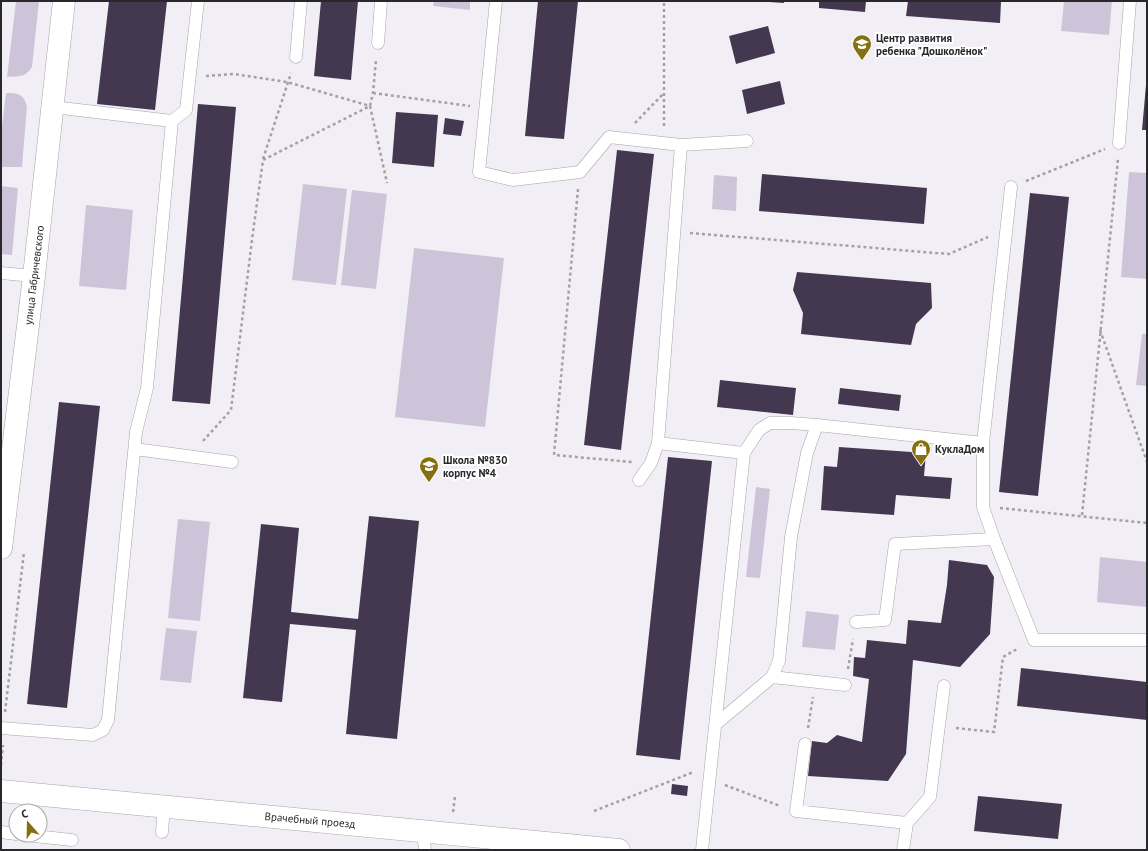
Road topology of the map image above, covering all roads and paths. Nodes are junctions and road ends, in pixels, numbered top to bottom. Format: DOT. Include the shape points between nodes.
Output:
graph roads {
  1 [pos="64,1"];
  2 [pos="198,1"];
  3 [pos="301,1"];
  4 [pos="381,1"];
  5 [pos="496,1"];
  6 [pos="664,1"];
  7 [pos="1130,1"];
  8 [pos="378,43"];
  9 [pos="296,58"];
  10 [pos="190,77"];
  11 [pos="287,82"];
  12 [pos="373,93"];
  13 [pos="664,93"];
  14 [pos="53,106"];
  15 [pos="370,106"];
  16 [pos="486,108"];
  17 [pos="172,121"];
  18 [pos="620,138"];
  19 [pos="746,141"];
  20 [pos="664,142"];
  21 [pos="1119,143"];
  22 [pos="681,144"];
  23 [pos="263,160"];
  24 [pos="580,172"];
  25 [pos="387,183"];
  26 [pos="1011,187"];
  27 [pos="1007,229"];
  28 [pos="675,231"];
  29 [pos="1,273"];
  30 [pos="34,276"];
  31 [pos="1100,329"];
  32 [pos="818,425"];
  33 [pos="983,442"];
  34 [pos="658,443"];
  35 [pos="135,449"];
  36 [pos="744,453"];
  37 [pos="189,456"];
  38 [pos="232,462"];
  39 [pos="1147,462"];
  40 [pos="651,463"];
  41 [pos="639,480"];
  42 [pos="983,507"];
  43 [pos="1082,515"];
  44 [pos="1147,523"];
  45 [pos="994,539"];
  46 [pos="1,548"];
  47 [pos="856,622"];
  48 [pos="1034,640"];
  49 [pos="1147,640"];
  50 [pos="772,677"];
  51 [pos="815,681"];
  52 [pos="845,686"];
  53 [pos="944,686"];
  54 [pos="716,724"];
  55 [pos="940,726"];
  56 [pos="1,728"];
  57 [pos="805,744"];
  58 [pos="1,791"];
  59 [pos="454,796"];
  60 [pos="164,806"];
  61 [pos="453,814"];
  62 [pos="907,823"];
  63 [pos="162,832"];
  64 [pos="48,837"];
  65 [pos="72,840"];
  66 [pos="424,840"];
  67 [pos="619,850"];
  68 [pos="702,850"];
  69 [pos="904,850"];
  1 -- 14 [label="street, улица Габричевского"];
  2 -- 10 [label="lane"];
  3 -- 9 [label="lane"];
  4 -- 8 [label="lane"];
  5 -- 16 [label="lane"];
  6 -- 13 [label="path"];
  7 -- 21 [label="lane"];
  8 -- 12 [label="path"];
  9 -- 11 [label="path"];
  10 -- 11 [label="path" via="234,74"];
  10 -- 17 [label="lane" via="186,110"];
  11 -- 15 [label="path"];
  11 -- 23 [label="path"];
  12 -- 15 [label="path"];
  12 -- 16 [label="path"];
  13 -- 18 [label="path"];
  13 -- 20 [label="path"];
  14 -- 17 [label="lane"];
  14 -- 30 [label="street, улица Габричевского"];
  15 -- 23 [label="path"];
  15 -- 25 [label="path"];
  16 -- 24 [label="lane" via="480,172 513,180"];
  17 -- 35 [label="lane" via="147,388 136,432"];
  18 -- 20 [label="lane"];
  18 -- 24 [label="lane" via="609,137"];
  19 -- 22 [label="lane"];
  20 -- 22 [label="lane"];
  21 -- 26 [label="path"];
  21 -- 31 [label="path"];
  22 -- 28 [label="lane"];
  23 -- 37 [label="path" via="231,410"];
  24 -- 40 [label="path" via="554,455"];
  26 -- 27 [label="lane"];
  27 -- 28 [label="path" via="949,254"];
  27 -- 33 [label="lane"];
  28 -- 34 [label="lane"];
  29 -- 30 [label="lane"];
  30 -- 46 [label="street, улица Габричевского"];
  31 -- 39 [label="path"];
  31 -- 43 [label="path"];
  32 -- 33 [label="lane"];
  32 -- 36 [label="lane" via="770,422 759,430"];
  32 -- 50 [label="lane" via="807,453 791,537 779,661"];
  33 -- 42 [label="lane"];
  34 -- 36 [label="lane"];
  34 -- 40 [label="lane"];
  35 -- 37 [label="lane"];
  35 -- 56 [label="lane" via="108,720 103,730 93,735"];
  36 -- 54 [label="lane"];
  37 -- 38 [label="lane"];
  40 -- 41 [label="lane"];
  42 -- 43 [label="path"];
  42 -- 45 [label="lane"];
  43 -- 44 [label="path"];
  45 -- 47 [label="lane" via="895,544 885,620"];
  45 -- 48 [label="lane"];
  47 -- 52 [label="path"];
  48 -- 49 [label="lane"];
  48 -- 55 [label="path" via="1003,657 994,732"];
  50 -- 51 [label="lane"];
  50 -- 54 [label="lane"];
  51 -- 52 [label="lane"];
  51 -- 57 [label="path"];
  53 -- 55 [label="lane"];
  54 -- 68 [label="lane"];
  55 -- 62 [label="lane" via="930,797"];
  57 -- 62 [label="lane" via="796,811"];
  58 -- 60 [label="street, Врачебный проезд"];
  59 -- 61 [label="path"];
  60 -- 63 [label="lane"];
  60 -- 66 [label="street, Врачебный проезд"];
  62 -- 69 [label="lane"];
  64 -- 65 [label="lane"];
  66 -- 67 [label="street, Врачебный проезд"];
}
